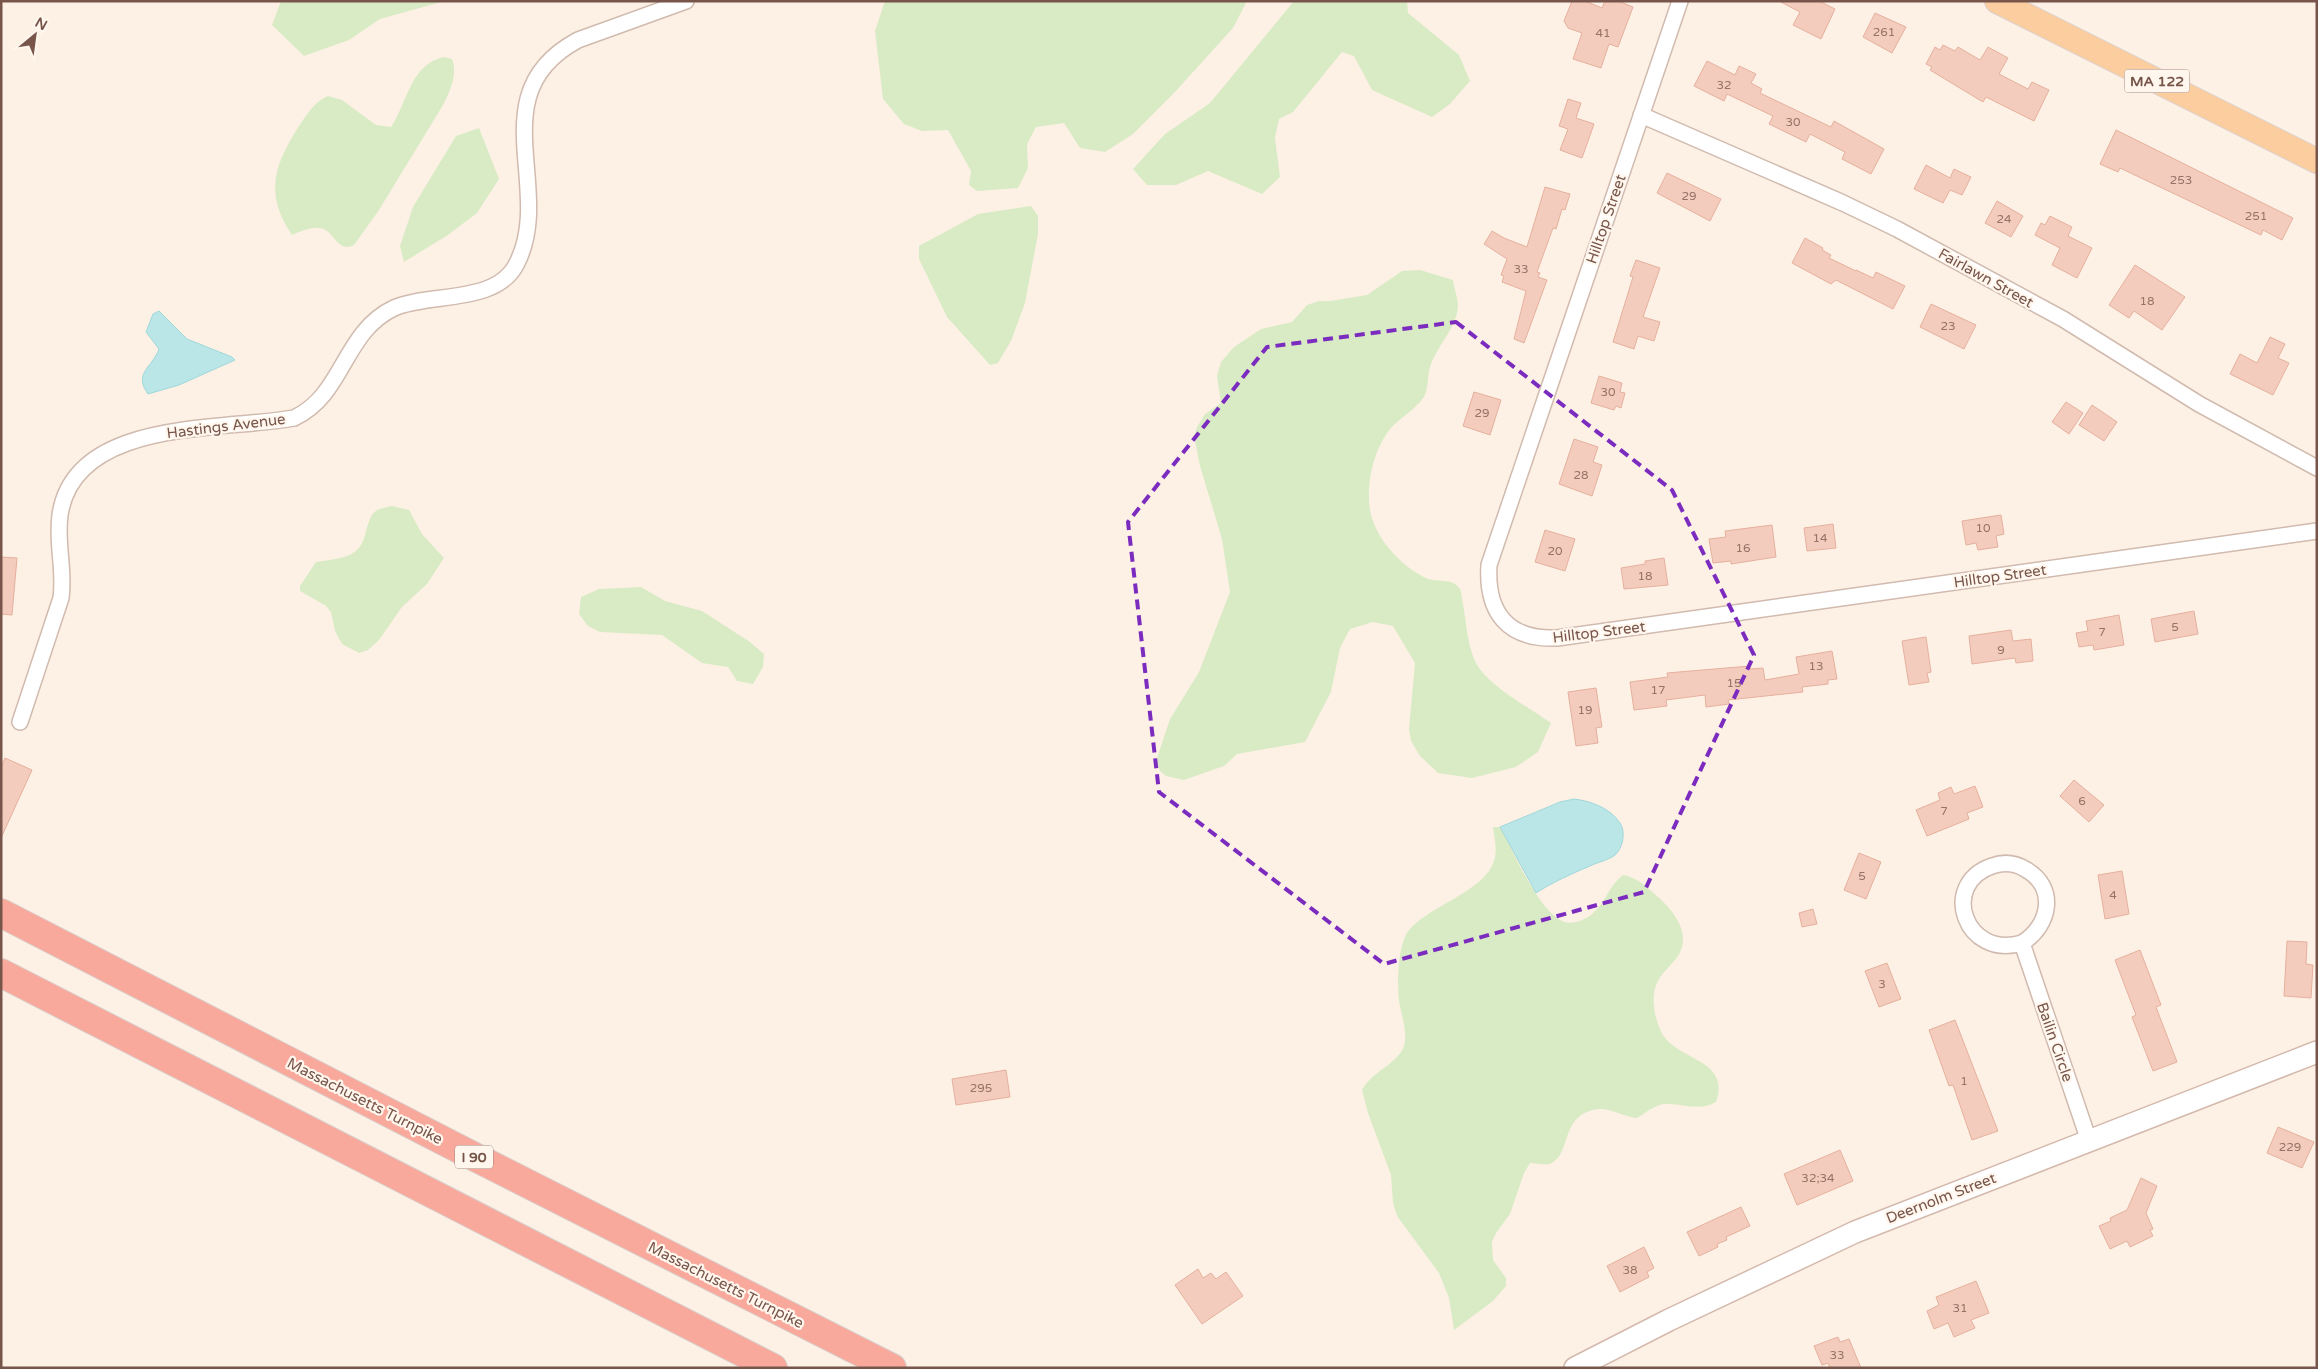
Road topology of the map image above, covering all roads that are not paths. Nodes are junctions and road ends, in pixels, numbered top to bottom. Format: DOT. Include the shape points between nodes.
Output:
graph roads {
  1 [pos="686,1"];
  2 [pos="1680,1"];
  3 [pos="1997,1"];
  4 [pos="1641,115"];
  5 [pos="2317,161"];
  6 [pos="2317,468"];
  7 [pos="2317,531"];
  8 [pos="20,722"];
  9 [pos="1,913"];
  10 [pos="2022,943"];
  11 [pos="1,973"];
  12 [pos="2317,1052"];
  13 [pos="2089,1141"];
  14 [pos="773,1368"];
  15 [pos="892,1368"];
  16 [pos="1575,1368"];
  1 -- 8 [label="street, Hastings Avenue" via="563,48 531,86 526,104 524,143 527,231 518,262 510,275 495,286 475,292 393,308 356,340 335,380 322,398 304,413 286,420 150,436 107,452 75,478 60,515 61,598"];
  2 -- 4 [label="street, Hilltop Street"];
  3 -- 5 [label="main road, MA 122"];
  4 -- 6 [label="street, Fairlawn Street" via="1897,229 2063,319 2199,404"];
  4 -- 7 [label="street, Hilltop Street" via="1489,565 1494,603 1512,628 1525,636 1557,638"];
  9 -- 15 [label="highway, Massachusetts Turnpike / I 90"];
  10 -- 10 [label="street" via="1996,946 1981,939 1969,926 1964,910 1965,893 1973,878 1987,867 2005,863 2024,868 2043,888 2047,906 2042,924"];
  10 -- 13 [label="street, Bailin Circle"];
  11 -- 14 [label="highway"];
  12 -- 13 [label="street, Deernolm Street"];
  13 -- 16 [label="street, Deernolm Street" via="1855,1232"];
}
